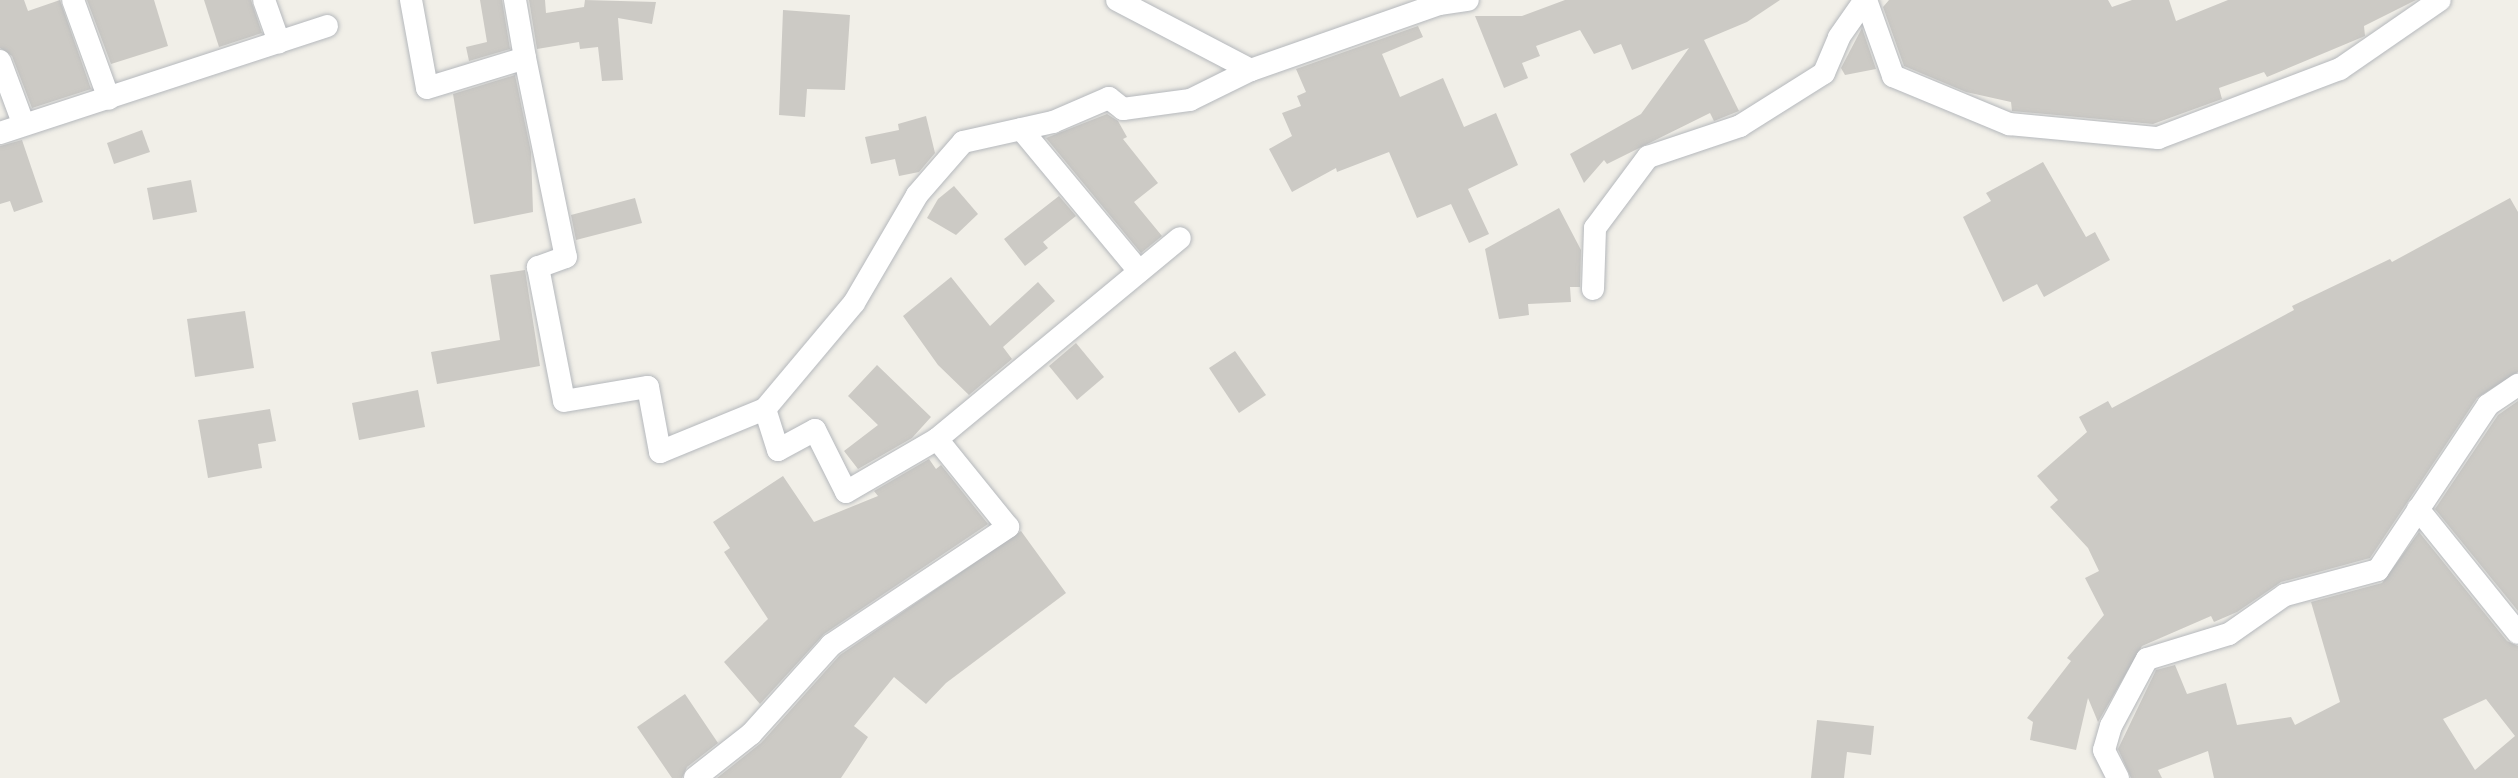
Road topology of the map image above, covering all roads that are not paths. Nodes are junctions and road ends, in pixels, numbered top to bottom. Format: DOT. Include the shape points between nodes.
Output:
graph roads {
  1 [pos="74,0"];
  2 [pos="264,0"];
  3 [pos="411,0"];
  4 [pos="514,0"];
  5 [pos="1118,0"];
  6 [pos="1468,0"];
  7 [pos="2440,0"];
  8 [pos="1871,3"];
  9 [pos="327,26"];
  10 [pos="279,42"];
  11 [pos="525,58"];
  12 [pos="0,61"];
  13 [pos="1251,70"];
  14 [pos="109,99"];
  15 [pos="23,123"];
  16 [pos="1021,129"];
  17 [pos="0,133"];
  18 [pos="1180,238"];
  19 [pos="1139,271"];
  20 [pos="1593,290"];
  21 [pos="2518,385"];
  22 [pos="765,409"];
  23 [pos="937,439"];
  24 [pos="2418,509"];
  25 [pos="2518,633"];
  26 [pos="695,778"];
  27 [pos="2118,778"];
  1 -- 14 [label="street"];
  2 -- 10 [label="street"];
  3 -- 11 [label="street" via="427,88"];
  4 -- 11 [label="street"];
  5 -- 13 [label="street"];
  6 -- 13 [label="street" via="1439,4"];
  7 -- 8 [label="street" via="2340,69 2158,138 2008,124 1893,76"];
  8 -- 20 [label="street" via="1839,37 1824,73 1740,126 1648,157 1595,228"];
  9 -- 10 [label="street"];
  10 -- 14 [label="street"];
  11 -- 22 [label="street" via="566,257 538,267 564,401 648,387 660,452"];
  12 -- 15 [label="street"];
  13 -- 16 [label="street" via="1190,100 1123,109 1109,99 1053,122"];
  14 -- 15 [label="street"];
  15 -- 17 [label="street"];
  16 -- 19 [label="street"];
  16 -- 22 [label="street" via="963,142 917,195 854,303"];
  18 -- 19 [label="street"];
  19 -- 23 [label="street"];
  21 -- 24 [label="street" via="2488,405"];
  22 -- 23 [label="street" via="778,450 815,430 846,492"];
  23 -- 26 [label="street" via="1008,527 831,645 751,734"];
  24 -- 25 [label="street"];
  24 -- 27 [label="street" via="2378,570 2285,595 2229,634 2147,659 2111,726 2104,750"];
}
